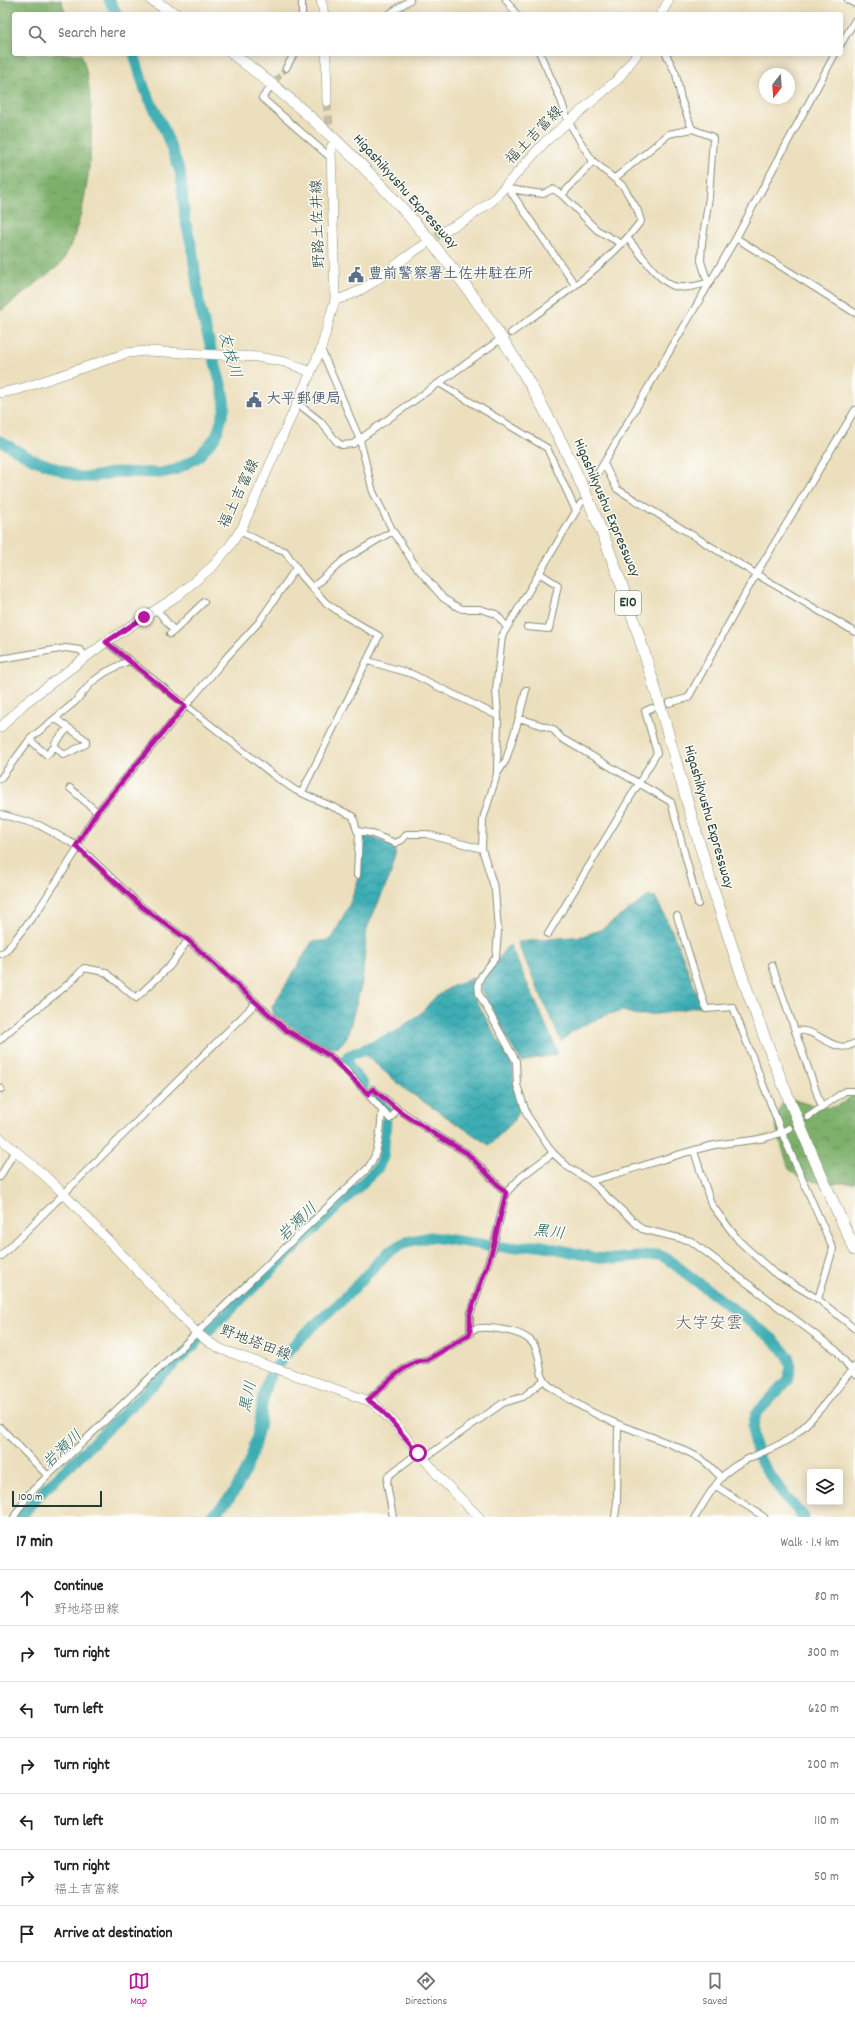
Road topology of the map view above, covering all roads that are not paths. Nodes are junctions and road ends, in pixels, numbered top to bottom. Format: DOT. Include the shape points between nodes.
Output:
graph roads {
  1 [pos="152,0"];
  2 [pos="302,0"];
  3 [pos="321,0"];
  4 [pos="410,0"];
  5 [pos="506,0"];
  6 [pos="669,0"];
  7 [pos="848,0"];
  8 [pos="855,4"];
  9 [pos="172,12"];
  10 [pos="302,12"];
  11 [pos="324,12"];
  12 [pos="392,12"];
  13 [pos="515,12"];
  14 [pos="662,12"];
  15 [pos="855,20"];
  16 [pos="843,41"];
  17 [pos="235,56"];
  18 [pos="293,56"];
  19 [pos="328,56"];
  20 [pos="541,56"];
  21 [pos="635,56"];
  22 [pos="667,56"];
  23 [pos="834,56"];
  24 [pos="286,68"];
  25 [pos="268,91"];
  26 [pos="327,102"];
  27 [pos="568,121"];
  28 [pos="692,129"];
  29 [pos="331,147"];
  30 [pos="331,158"];
  31 [pos="593,161"];
  32 [pos="615,178"];
  33 [pos="508,188"];
  34 [pos="562,195"];
  35 [pos="446,230"];
  36 [pos="736,238"];
  37 [pos="628,239"];
  38 [pos="622,244"];
  39 [pos="424,245"];
  40 [pos="708,283"];
  41 [pos="575,285"];
  42 [pos="335,300"];
  43 [pos="855,313"];
  44 [pos="511,332"];
  45 [pos="498,341"];
  46 [pos="321,349"];
  47 [pos="311,372"];
  48 [pos="439,382"];
  49 [pos="0,393"];
  50 [pos="297,403"];
  51 [pos="855,410"];
  52 [pos="360,440"];
  53 [pos="604,464"];
  54 [pos="592,483"];
  55 [pos="581,503"];
  56 [pos="576,510"];
  57 [pos="240,531"];
  58 [pos="393,531"];
  59 [pos="296,568"];
  60 [pos="539,573"];
  61 [pos="756,574"];
  62 [pos="312,588"];
  63 [pos="204,602"];
  64 [pos="157,610"];
  65 [pos="506,626"];
  66 [pos="527,627"];
  67 [pos="855,632"];
  68 [pos="106,642"];
  69 [pos="87,657"];
  70 [pos="0,659"];
  71 [pos="130,660"];
  72 [pos="368,661"];
  73 [pos="526,690"];
  74 [pos="669,704"];
  75 [pos="185,706"];
  76 [pos="652,708"];
  77 [pos="498,716"];
  78 [pos="519,718"];
  79 [pos="56,719"];
  80 [pos="0,728"];
  81 [pos="68,728"];
  82 [pos="30,740"];
  83 [pos="55,746"];
  84 [pos="497,774"];
  85 [pos="0,779"];
  86 [pos="638,783"];
  87 [pos="70,788"];
  88 [pos="302,792"];
  89 [pos="97,812"];
  90 [pos="0,814"];
  91 [pos="359,831"];
  92 [pos="78,846"];
  93 [pos="482,849"];
  94 [pos="356,875"];
  95 [pos="698,904"];
  96 [pos="677,916"];
  97 [pos="548,934"];
  98 [pos="188,940"];
  99 [pos="0,954"];
  100 [pos="772,965"];
  101 [pos="256,1002"];
  102 [pos="795,1031"];
  103 [pos="0,1040"];
  104 [pos="855,1043"];
  105 [pos="855,1091"];
  106 [pos="368,1094"];
  107 [pos="822,1108"];
  108 [pos="398,1110"];
  109 [pos="382,1111"];
  110 [pos="808,1116"];
  111 [pos="789,1128"];
  112 [pos="782,1133"];
  113 [pos="0,1138"];
  114 [pos="15,1150"];
  115 [pos="694,1151"];
  116 [pos="553,1153"];
  117 [pos="0,1177"];
  118 [pos="590,1181"];
  119 [pos="506,1193"];
  120 [pos="64,1194"];
  121 [pos="855,1250"];
  122 [pos="0,1257"];
  123 [pos="818,1299"];
  124 [pos="855,1329"];
  125 [pos="471,1330"];
  126 [pos="196,1332"];
  127 [pos="854,1370"];
  128 [pos="544,1380"];
  129 [pos="368,1400"];
  130 [pos="618,1424"];
  131 [pos="0,1427"];
  132 [pos="420,1456"];
  133 [pos="48,1476"];
  134 [pos="722,1478"];
  135 [pos="716,1486"];
  136 [pos="14,1517"];
  137 [pos="393,1517"];
  138 [pos="479,1517"];
  139 [pos="615,1517"];
  140 [pos="695,1517"];
  141 [pos="764,1517"];
  1 -- 9 [label="highway"];
  2 -- 10 [label="street"];
  3 -- 11 [label="main road"];
  4 -- 12 [label="street"];
  5 -- 13 [label="street"];
  6 -- 14 [label="main road"];
  7 -- 8 [label="street"];
  15 -- 16 [label="street"];
  17 -- 121 [label="highway, Higashikyushu Expressway / E10" via="315,120 360,162 416,222 445,256 496,327 552,422 582,484 620,578 662,709 707,869 750,1000 794,1111"];
  18 -- 24 [label="street"];
  19 -- 26 [label="main road"];
  20 -- 27 [label="street"];
  21 -- 27 [label="main road, 福土吉富線" via="608,89"];
  22 -- 28 [label="street" via="676,74"];
  23 -- 36 [label="street"];
  25 -- 30 [label="street" via="262,98"];
  27 -- 31 [label="street"];
  27 -- 33 [label="main road, 福土吉富線" via="545,142"];
  28 -- 32 [label="street" via="669,134"];
  28 -- 40 [label="street" via="707,133 713,138 710,190 702,243 702,261"];
  29 -- 30 [label="main road, 野路土佐井線"];
  30 -- 42 [label="main road, 野路土佐井線"];
  31 -- 32 [label="street"];
  31 -- 34 [label="street"];
  32 -- 37 [label="street" via="630,195 641,217 641,221"];
  33 -- 34 [label="street" via="543,194 553,189"];
  33 -- 35 [label="main road, 福土吉富線" via="467,219"];
  33 -- 41 [label="street"];
  34 -- 38 [label="street" via="597,230"];
  36 -- 40 [label="street"];
  36 -- 43 [label="street"];
  37 -- 38 [label="street"];
  37 -- 40 [label="street" via="665,281 675,287"];
  38 -- 41 [label="street"];
  39 -- 42 [label="main road" via="350,297"];
  40 -- 53 [label="street"];
  41 -- 44 [label="street"];
  42 -- 46 [label="main road, 福土吉富線"];
  45 -- 48 [label="street"];
  46 -- 47 [label="main road, 福土吉富線"];
  46 -- 52 [label="street"];
  47 -- 49 [label="main road" via="285,362 146,351 127,353 20,390"];
  47 -- 50 [label="main road, 福土吉富線"];
  48 -- 52 [label="street"];
  48 -- 56 [label="street" via="547,448"];
  50 -- 52 [label="street" via="320,421 342,445"];
  50 -- 57 [label="main road, 福土吉富線"];
  51 -- 61 [label="street"];
  52 -- 58 [label="street" via="373,492"];
  53 -- 54 [label="street"];
  53 -- 61 [label="street" via="617,489"];
  55 -- 56 [label="street"];
  56 -- 60 [label="street"];
  57 -- 59 [label="street" via="266,545 285,551"];
  57 -- 64 [label="main road, 福土吉富線" via="213,566"];
  58 -- 62 [label="street" via="345,559"];
  58 -- 65 [label="street" via="415,565 443,598 462,609 480,609 496,614"];
  59 -- 62 [label="street"];
  59 -- 75 [label="street" via="259,622"];
  60 -- 65 [label="street"];
  60 -- 66 [label="street" via="558,585 549,629"];
  61 -- 67 [label="street"];
  61 -- 74 [label="street" via="688,698"];
  62 -- 72 [label="street" via="325,602 379,636"];
  63 -- 64 [label="street" via="172,632"];
  64 -- 68 [label="main road, 福土吉富線"];
  65 -- 77 [label="street" via="502,636 496,690"];
  68 -- 69 [label="main road, 福土吉富線"];
  68 -- 71 [label="street"];
  69 -- 70 [label="street" via="80,650 66,648"];
  69 -- 80 [label="main road, 福土吉富線" via="24,704"];
  71 -- 75 [label="street"];
  71 -- 79 [label="street" via="92,682"];
  72 -- 77 [label="street" via="412,674"];
  72 -- 88 [label="street"];
  73 -- 78 [label="street"];
  75 -- 88 [label="street" via="276,777"];
  75 -- 89 [label="street"];
  76 -- 86 [label="street" via="645,711 657,753"];
  77 -- 84 [label="street"];
  78 -- 84 [label="street" via="506,760"];
  78 -- 86 [label="street" via="553,729 561,738"];
  79 -- 81 [label="street"];
  79 -- 82 [label="street"];
  81 -- 83 [label="street"];
  81 -- 83 [label="street" via="86,740 86,744 64,755"];
  82 -- 83 [label="street" via="47,755"];
  82 -- 85 [label="street"];
  84 -- 93 [label="street" via="483,819"];
  86 -- 95 [label="street" via="671,802"];
  86 -- 97 [label="street"];
  87 -- 89 [label="street"];
  88 -- 91 [label="street" via="353,816"];
  89 -- 92 [label="street"];
  90 -- 92 [label="street" via="39,825"];
  91 -- 93 [label="street" via="395,843 407,834 426,834"];
  91 -- 94 [label="street"];
  92 -- 98 [label="street" via="142,907"];
  92 -- 99 [label="street" via="38,910 6,951"];
  93 -- 116 [label="street" via="495,890 498,931 496,957 482,974 478,983 479,994 516,1061 517,1085 527,1115"];
  96 -- 112 [label="street" via="706,1009 733,1007"];
  98 -- 101 [label="street"];
  98 -- 103 [label="street" via="170,966 136,998 105,972 84,968 70,984 13,1026"];
  100 -- 102 [label="street"];
  101 -- 106 [label="street" via="286,1030 330,1056"];
  101 -- 120 [label="street"];
  102 -- 104 [label="street" via="809,1030 840,1047"];
  102 -- 107 [label="street"];
  105 -- 107 [label="street" via="845,1091"];
  106 -- 108 [label="street" via="373,1089"];
  106 -- 109 [label="street"];
  107 -- 110 [label="street"];
  108 -- 109 [label="street" via="390,1119"];
  108 -- 119 [label="street" via="467,1153"];
  109 -- 126 [label="street" via="379,1146 368,1168"];
  111 -- 112 [label="street"];
  112 -- 115 [label="street"];
  112 -- 123 [label="street" via="833,1249"];
  113 -- 114 [label="main road, 野地塔田線"];
  114 -- 117 [label="street"];
  114 -- 120 [label="main road, 野地塔田線"];
  115 -- 118 [label="street"];
  115 -- 123 [label="street" via="711,1204 739,1241 773,1272"];
  116 -- 118 [label="street" via="568,1167"];
  116 -- 119 [label="street"];
  118 -- 127 [label="street" via="642,1229 691,1241 837,1351"];
  119 -- 125 [label="street" via="492,1251 470,1314"];
  120 -- 122 [label="street"];
  120 -- 126 [label="main road, 野地塔田線"];
  123 -- 124 [label="street"];
  125 -- 128 [label="street" via="481,1326 520,1333 529,1339 538,1351"];
  125 -- 129 [label="street" via="470,1334 427,1360 420,1359 408,1367"];
  126 -- 129 [label="main road, 野地塔田線" via="223,1350"];
  126 -- 133 [label="street"];
  127 -- 134 [label="street" via="821,1409 791,1437 732,1468"];
  128 -- 130 [label="street" via="569,1398"];
  128 -- 132 [label="street" via="523,1397 503,1403"];
  129 -- 132 [label="main road, 野地塔田線" via="387,1416"];
  130 -- 134 [label="street" via="677,1446 703,1460"];
  130 -- 139 [label="street"];
  131 -- 133 [label="street"];
  132 -- 137 [label="street" via="388,1476"];
  132 -- 138 [label="main road, 野地塔田線"];
  133 -- 136 [label="street" via="28,1495"];
  134 -- 135 [label="street"];
  135 -- 140 [label="street"];
  135 -- 141 [label="street"];
}
